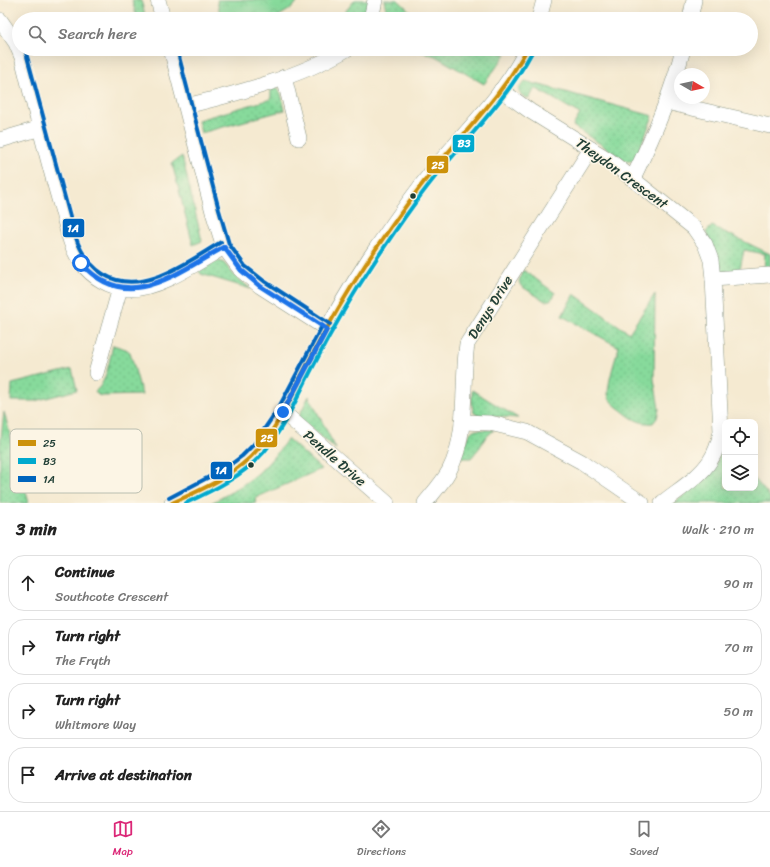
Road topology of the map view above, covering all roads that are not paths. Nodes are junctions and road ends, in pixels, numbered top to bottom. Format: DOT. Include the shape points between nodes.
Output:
graph roads {
  1 [pos="158,0"];
  2 [pos="375,0"];
  3 [pos="544,0"];
  4 [pos="694,0"];
  5 [pos="161,12"];
  6 [pos="372,12"];
  7 [pos="541,12"];
  8 [pos="691,12"];
  9 [pos="0,20"];
  10 [pos="12,37"];
  11 [pos="22,56"];
  12 [pos="173,56"];
  13 [pos="335,56"];
  14 [pos="524,56"];
  15 [pos="681,56"];
  16 [pos="284,77"];
  17 [pos="501,90"];
  18 [pos="666,102"];
  19 [pos="186,106"];
  20 [pos="770,126"];
  21 [pos="41,128"];
  22 [pos="299,138"];
  23 [pos="0,140"];
  24 [pos="591,149"];
  25 [pos="633,178"];
  26 [pos="224,247"];
  27 [pos="769,275"];
  28 [pos="713,279"];
  29 [pos="120,288"];
  30 [pos="327,329"];
  31 [pos="96,373"];
  32 [pos="283,412"];
  33 [pos="462,422"];
  34 [pos="187,500"];
  35 [pos="172,503"];
  36 [pos="387,503"];
  37 [pos="425,503"];
  38 [pos="642,503"];
  39 [pos="662,503"];
  1 -- 5 [label="street"];
  2 -- 6 [label="street"];
  3 -- 7 [label="street"];
  4 -- 8 [label="street"];
  9 -- 10 [label="street"];
  11 -- 21 [label="street"];
  12 -- 19 [label="street"];
  13 -- 16 [label="street"];
  14 -- 17 [label="street"];
  15 -- 18 [label="street"];
  16 -- 19 [label="street" via="232,95"];
  16 -- 22 [label="street"];
  17 -- 24 [label="street, Theydon Crescent"];
  17 -- 30 [label="street" via="405,206 368,260"];
  18 -- 20 [label="street"];
  18 -- 25 [label="street"];
  19 -- 26 [label="street" via="214,218"];
  21 -- 23 [label="street"];
  21 -- 29 [label="street" via="73,248 90,273"];
  24 -- 25 [label="street, Theydon Crescent"];
  24 -- 33 [label="street, Denys Drive" via="468,344"];
  25 -- 28 [label="street, Theydon Crescent" via="694,228 705,244 711,260"];
  26 -- 29 [label="street" via="166,279 137,288"];
  26 -- 30 [label="street" via="241,270 260,286"];
  27 -- 28 [label="street"];
  28 -- 39 [label="street, Theydon Crescent" via="721,431 717,448 701,472"];
  29 -- 31 [label="street"];
  30 -- 32 [label="street"];
  32 -- 34 [label="street" via="259,448 246,461"];
  32 -- 36 [label="street, Pendle Drive"];
  33 -- 37 [label="street, Denys Drive" via="453,462 446,476"];
  33 -- 38 [label="street" via="490,423 527,432 582,462"];
  34 -- 35 [label="street"];
}
